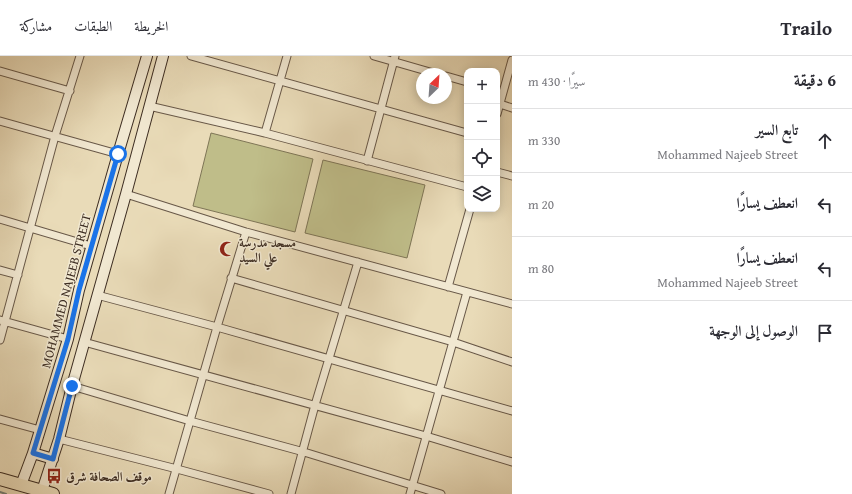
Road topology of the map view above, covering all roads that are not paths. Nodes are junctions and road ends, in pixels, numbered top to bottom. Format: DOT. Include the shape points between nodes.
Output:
graph roads {
  1 [pos="80,56"];
  2 [pos="163,56"];
  3 [pos="191,56"];
  4 [pos="287,56"];
  5 [pos="374,56"];
  6 [pos="144,57"];
  7 [pos="394,59"];
  8 [pos="512,60"];
  9 [pos="420,68"];
  10 [pos="0,71"];
  11 [pos="452,78"];
  12 [pos="280,80"];
  13 [pos="464,81"];
  14 [pos="70,91"];
  15 [pos="500,92"];
  16 [pos="500,104"];
  17 [pos="149,106"];
  18 [pos="382,108"];
  19 [pos="512,108"];
  20 [pos="0,121"];
  21 [pos="464,132"];
  22 [pos="265,134"];
  23 [pos="55,136"];
  24 [pos="118,154"];
  25 [pos="367,161"];
  26 [pos="500,173"];
  27 [pos="512,176"];
  28 [pos="464,186"];
  29 [pos="126,194"];
  30 [pos="469,212"];
  31 [pos="0,220"];
  32 [pos="31,228"];
  33 [pos="246,232"];
  34 [pos="91,246"];
  35 [pos="358,262"];
  36 [pos="0,270"];
  37 [pos="18,275"];
  38 [pos="231,278"];
  39 [pos="448,287"];
  40 [pos="467,292"];
  41 [pos="97,295"];
  42 [pos="512,304"];
  43 [pos="344,311"];
  44 [pos="3,321"];
  45 [pos="217,327"];
  46 [pos="68,339"];
  47 [pos="0,340"];
  48 [pos="84,342"];
  49 [pos="453,342"];
  50 [pos="329,359"];
  51 [pos="512,362"];
  52 [pos="204,375"];
  53 [pos="72,386"];
  54 [pos="439,390"];
  55 [pos="315,405"];
  56 [pos="512,411"];
  57 [pos="0,419"];
  58 [pos="190,421"];
  59 [pos="40,430"];
  60 [pos="426,436"];
  61 [pos="58,439"];
  62 [pos="304,452"];
  63 [pos="33,453"];
  64 [pos="53,459"];
  65 [pos="512,462"];
  66 [pos="177,469"];
  67 [pos="0,479"];
  68 [pos="21,485"];
  69 [pos="412,486"];
  70 [pos="42,492"];
  71 [pos="169,494"];
  72 [pos="269,494"];
  73 [pos="291,494"];
  74 [pos="410,494"];
  75 [pos="441,494"];
  1 -- 14 [label="street"];
  2 -- 17 [label="main road"];
  3 -- 12 [label="street"];
  4 -- 12 [label="street"];
  5 -- 7 [label="street"];
  6 -- 24 [label="main road, MOHAMMED NAJEEB STREET"];
  7 -- 9 [label="street"];
  7 -- 18 [label="street"];
  8 -- 15 [label="street"];
  10 -- 14 [label="street"];
  11 -- 13 [label="street"];
  12 -- 18 [label="street"];
  12 -- 22 [label="street"];
  14 -- 23 [label="street"];
  16 -- 19 [label="street"];
  17 -- 22 [label="street"];
  17 -- 29 [label="main road"];
  18 -- 21 [label="street"];
  18 -- 25 [label="street"];
  20 -- 23 [label="street"];
  22 -- 25 [label="street"];
  23 -- 24 [label="street"];
  23 -- 32 [label="street"];
  24 -- 34 [label="main road, MOHAMMED NAJEEB STREET"];
  25 -- 28 [label="street"];
  26 -- 27 [label="street"];
  29 -- 33 [label="street"];
  29 -- 41 [label="main road"];
  30 -- 39 [label="street"];
  31 -- 32 [label="street"];
  32 -- 34 [label="street"];
  32 -- 37 [label="street"];
  33 -- 35 [label="street"];
  33 -- 38 [label="street"];
  34 -- 46 [label="main road, MOHAMMED NAJEEB STREET"];
  35 -- 39 [label="street"];
  35 -- 43 [label="street"];
  36 -- 37 [label="street"];
  37 -- 44 [label="street"];
  38 -- 43 [label="street"];
  38 -- 45 [label="street"];
  39 -- 40 [label="street"];
  40 -- 42 [label="street"];
  40 -- 49 [label="street"];
  41 -- 45 [label="street"];
  41 -- 48 [label="main road"];
  43 -- 49 [label="street"];
  43 -- 50 [label="street"];
  44 -- 46 [label="street"];
  44 -- 47 [label="street"];
  45 -- 50 [label="street"];
  45 -- 52 [label="street"];
  46 -- 59 [label="main road, MOHAMMED NAJEEB STREET"];
  48 -- 52 [label="street"];
  48 -- 53 [label="main road"];
  49 -- 51 [label="street"];
  49 -- 54 [label="street"];
  50 -- 54 [label="street"];
  50 -- 55 [label="street"];
  52 -- 55 [label="street"];
  52 -- 58 [label="street"];
  53 -- 58 [label="street"];
  53 -- 61 [label="main road"];
  54 -- 56 [label="street"];
  54 -- 60 [label="street"];
  55 -- 60 [label="street"];
  55 -- 62 [label="street"];
  57 -- 59 [label="street"];
  58 -- 62 [label="street"];
  58 -- 66 [label="street"];
  59 -- 63 [label="main road, MOHAMMED NAJEEB STREET"];
  60 -- 65 [label="street"];
  60 -- 69 [label="street"];
  61 -- 64 [label="main road"];
  61 -- 66 [label="street"];
  62 -- 69 [label="street"];
  62 -- 73 [label="street"];
  63 -- 64 [label="main road"];
  63 -- 68 [label="main road, MOHAMMED NAJEEB STREET"];
  64 -- 70 [label="main road"];
  66 -- 71 [label="street"];
  66 -- 72 [label="street"];
  67 -- 68 [label="highway"];
  68 -- 70 [label="highway"];
  69 -- 74 [label="street"];
  69 -- 75 [label="street"];
}
